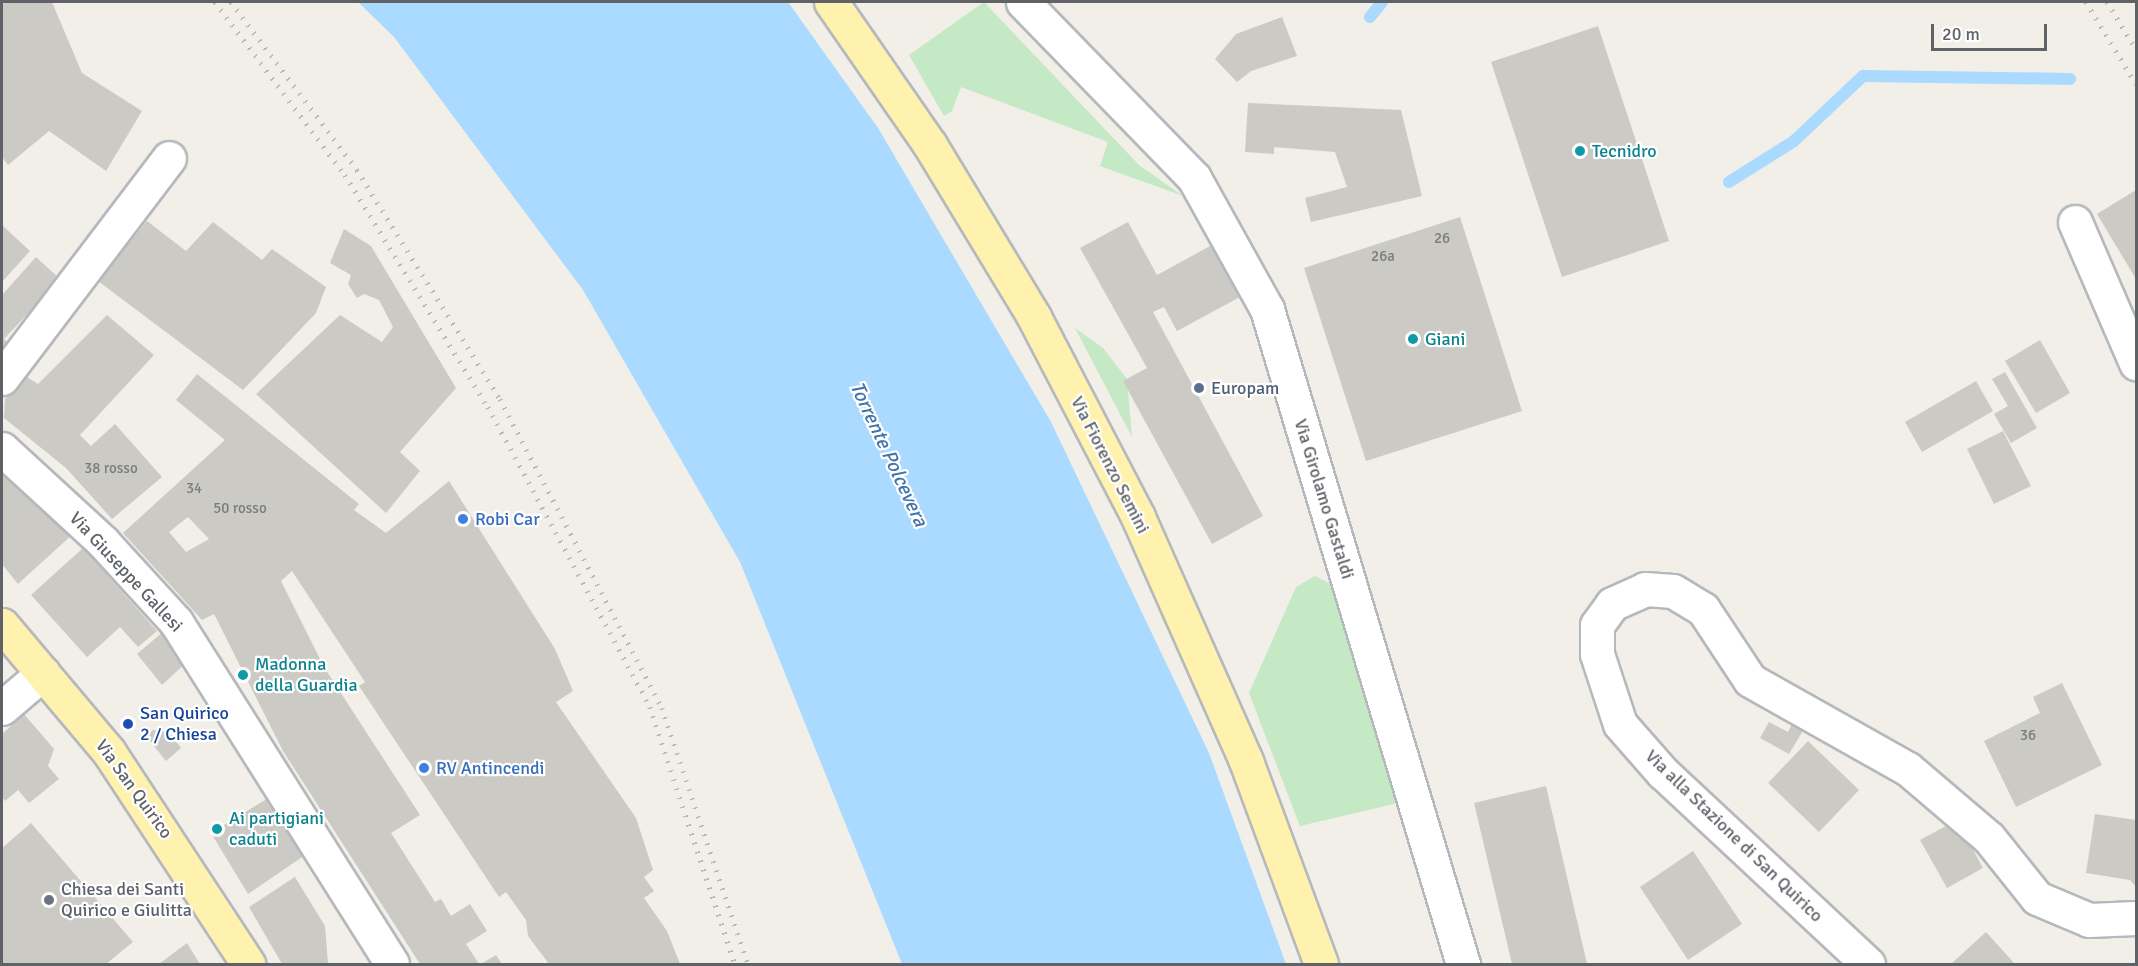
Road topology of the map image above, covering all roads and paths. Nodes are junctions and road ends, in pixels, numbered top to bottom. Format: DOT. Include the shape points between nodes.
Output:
graph roads {
  1 [pos="831,2"];
  2 [pos="1023,2"];
  3 [pos="169,158"];
  4 [pos="2075,222"];
  5 [pos="2136,363"];
  6 [pos="2,378"];
  7 [pos="2,449"];
  8 [pos="2,625"];
  9 [pos="43,673"];
  10 [pos="2,708"];
  11 [pos="2136,918"];
  12 [pos="248,964"];
  13 [pos="392,964"];
  14 [pos="1321,964"];
  15 [pos="1463,964"];
  16 [pos="1868,964"];
  1 -- 14 [label="main road, Via Fiorenzo Semini" via="930,145 1034,317 1138,517 1246,761"];
  2 -- 15 [label="street, Via Girolamo Gastaldi" via="1194,178 1267,309"];
  3 -- 6 [label="street"];
  4 -- 5 [label="street"];
  7 -- 13 [label="street, Via Giuseppe Gallesi" via="103,542 176,622 362,926"];
  8 -- 9 [label="main road, Via San Quirico"];
  9 -- 10 [label="street"];
  9 -- 12 [label="main road, Via San Quirico" via="155,817"];
  11 -- 16 [label="street, Via alla Stazione di San Quirico" via="2089,920 2037,898 1989,838 1908,769 1750,680 1703,609 1674,591 1645,589 1612,604 1597,625 1596,654 1620,724 1663,773"];
}
